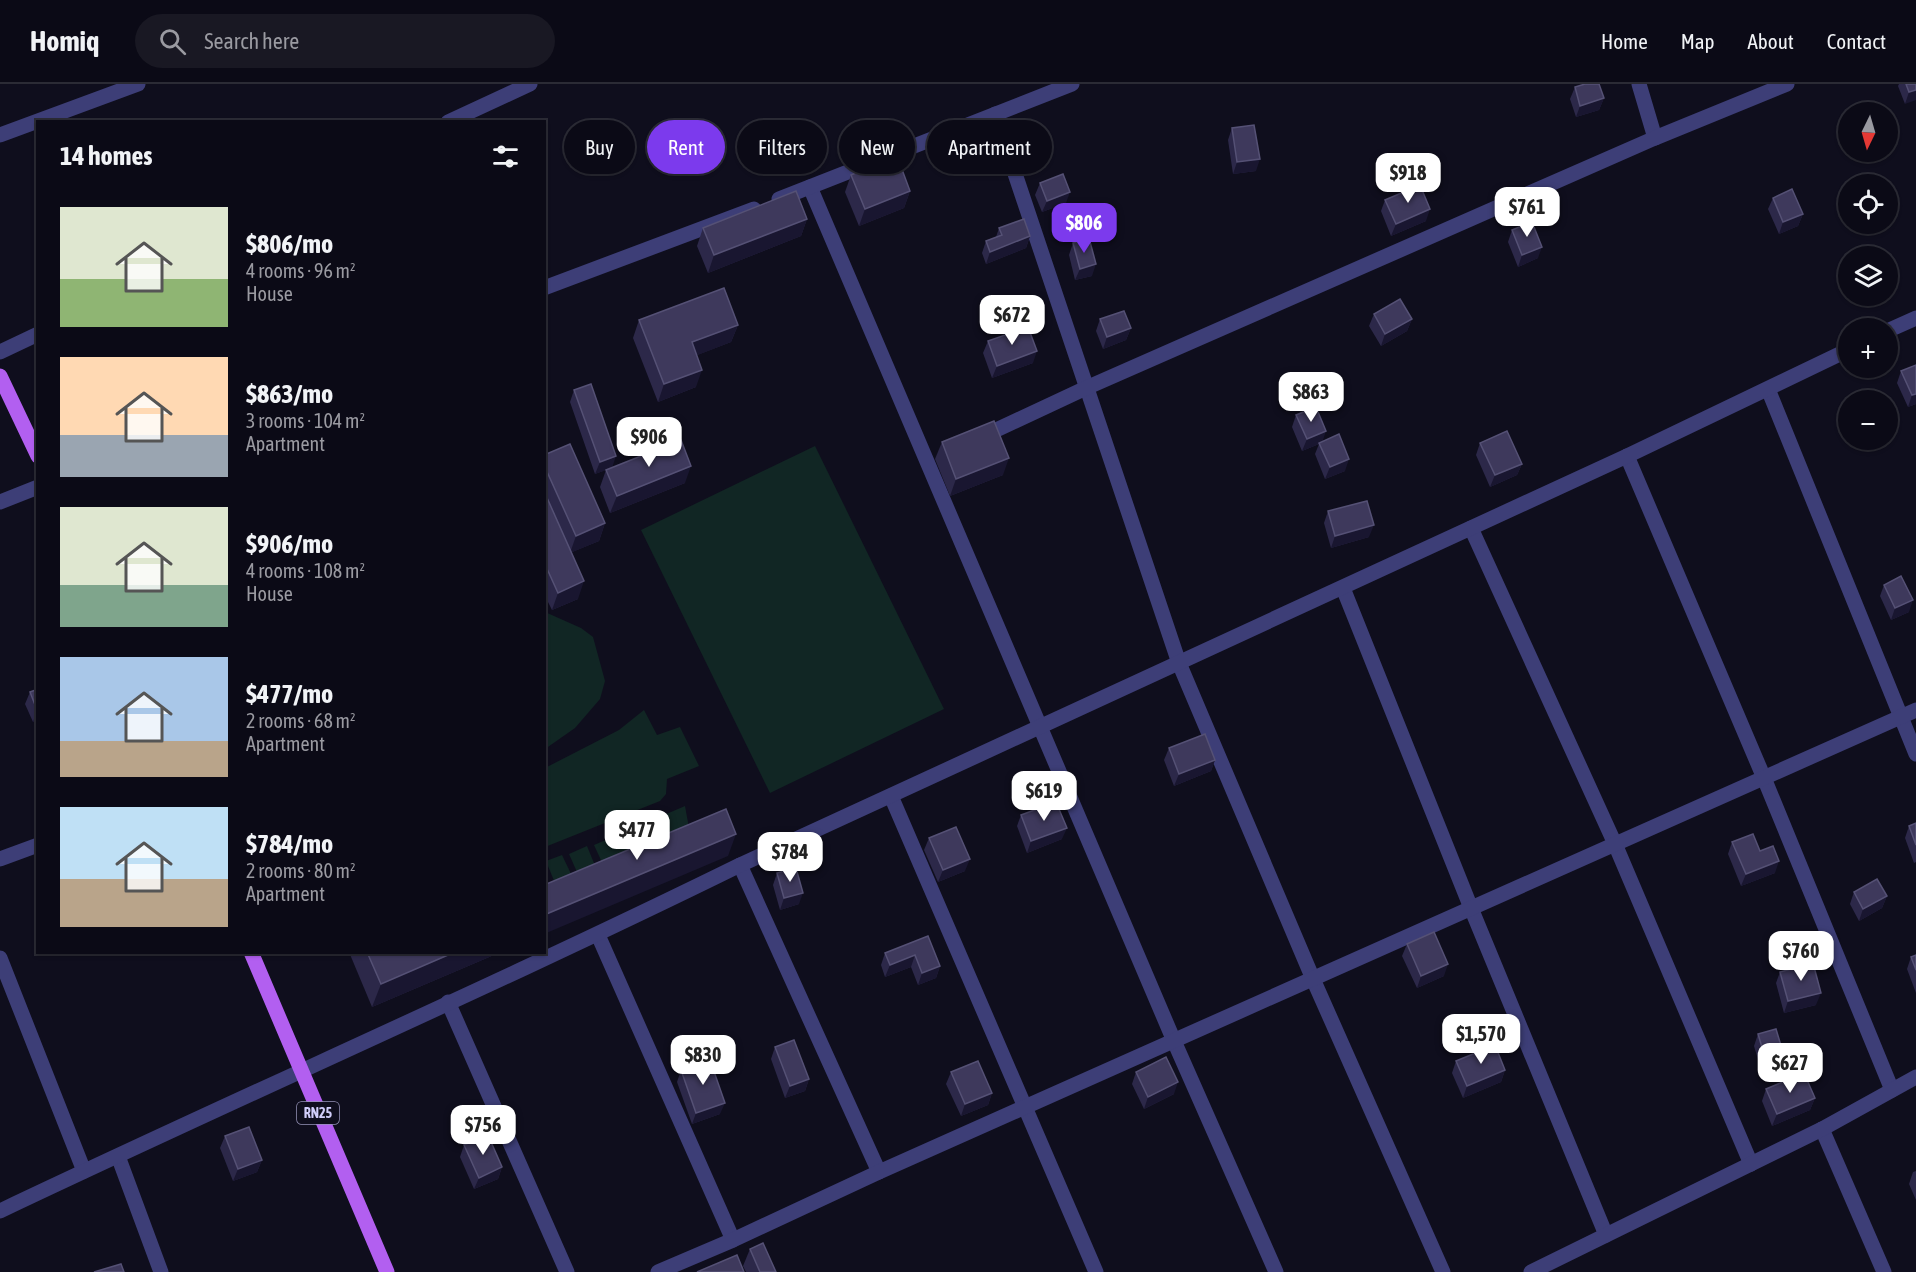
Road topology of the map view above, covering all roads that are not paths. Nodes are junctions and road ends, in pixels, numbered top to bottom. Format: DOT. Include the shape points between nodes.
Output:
graph roads {
  1 [pos="138,84"];
  2 [pos="530,84"];
  3 [pos="1072,84"];
  4 [pos="1639,84"];
  5 [pos="1787,84"];
  6 [pos="995,114"];
  7 [pos="41,120"];
  8 [pos="452,120"];
  9 [pos="36,122"];
  10 [pos="0,135"];
  11 [pos="1655,138"];
  12 [pos="810,188"];
  13 [pos="546,287"];
  14 [pos="1915,322"];
  15 [pos="1898,328"];
  16 [pos="36,335"];
  17 [pos="0,352"];
  18 [pos="1838,355"];
  19 [pos="0,376"];
  20 [pos="1086,388"];
  21 [pos="1768,389"];
  22 [pos="969,442"];
  23 [pos="36,452"];
  24 [pos="1627,456"];
  25 [pos="36,488"];
  26 [pos="0,502"];
  27 [pos="1471,528"];
  28 [pos="1342,588"];
  29 [pos="1179,663"];
  30 [pos="1909,713"];
  31 [pos="1041,727"];
  32 [pos="1916,754"];
  33 [pos="1764,778"];
  34 [pos="891,796"];
  35 [pos="1615,844"];
  36 [pos="36,845"];
  37 [pos="0,860"];
  38 [pos="740,865"];
  39 [pos="1471,908"];
  40 [pos="598,935"];
  41 [pos="252,954"];
  42 [pos="0,958"];
  43 [pos="1313,979"];
  44 [pos="448,1002"];
  45 [pos="1174,1041"];
  46 [pos="300,1071"];
  47 [pos="1916,1077"];
  48 [pos="1892,1090"];
  49 [pos="1026,1107"];
  50 [pos="1822,1129"];
  51 [pos="118,1155"];
  52 [pos="1751,1164"];
  53 [pos="84,1171"];
  54 [pos="879,1172"];
  55 [pos="0,1211"];
  56 [pos="1606,1235"];
  57 [pos="733,1240"];
  58 [pos="161,1272"];
  59 [pos="387,1272"];
  60 [pos="567,1272"];
  61 [pos="658,1272"];
  62 [pos="1096,1272"];
  63 [pos="1276,1272"];
  64 [pos="1443,1272"];
  65 [pos="1531,1272"];
  66 [pos="1884,1272"];
  1 -- 7 [label="street"];
  2 -- 8 [label="street"];
  3 -- 6 [label="street"];
  4 -- 11 [label="street"];
  5 -- 11 [label="street"];
  6 -- 12 [label="street"];
  6 -- 20 [label="street"];
  9 -- 10 [label="street"];
  11 -- 20 [label="street"];
  12 -- 13 [label="street"];
  12 -- 31 [label="street" via="932,459"];
  14 -- 15 [label="street"];
  16 -- 17 [label="street"];
  18 -- 21 [label="street"];
  19 -- 23 [label="main road"];
  20 -- 22 [label="street"];
  20 -- 29 [label="street"];
  21 -- 24 [label="street"];
  21 -- 30 [label="street"];
  24 -- 27 [label="street"];
  24 -- 33 [label="street"];
  25 -- 26 [label="street"];
  27 -- 28 [label="street"];
  27 -- 35 [label="street"];
  28 -- 29 [label="street"];
  28 -- 39 [label="street"];
  29 -- 31 [label="street"];
  29 -- 43 [label="street"];
  30 -- 32 [label="street"];
  30 -- 33 [label="street"];
  31 -- 34 [label="street"];
  31 -- 45 [label="street"];
  33 -- 35 [label="street"];
  33 -- 48 [label="street"];
  34 -- 38 [label="street"];
  34 -- 49 [label="street"];
  35 -- 39 [label="street"];
  35 -- 52 [label="street"];
  36 -- 37 [label="street"];
  38 -- 40 [label="street"];
  38 -- 54 [label="street"];
  39 -- 43 [label="street"];
  39 -- 56 [label="street"];
  40 -- 44 [label="street"];
  40 -- 57 [label="street"];
  41 -- 46 [label="main road, RN25"];
  42 -- 53 [label="street"];
  43 -- 45 [label="street"];
  43 -- 64 [label="street"];
  44 -- 46 [label="street"];
  44 -- 60 [label="street"];
  45 -- 49 [label="street"];
  45 -- 63 [label="street"];
  46 -- 51 [label="street"];
  46 -- 59 [label="main road, RN25"];
  47 -- 48 [label="street"];
  48 -- 50 [label="street"];
  49 -- 54 [label="street"];
  49 -- 62 [label="street"];
  50 -- 52 [label="street"];
  50 -- 66 [label="street"];
  51 -- 53 [label="street"];
  51 -- 58 [label="street"];
  52 -- 56 [label="street"];
  53 -- 55 [label="street"];
  54 -- 57 [label="street"];
  56 -- 65 [label="street"];
  57 -- 61 [label="street"];
}
